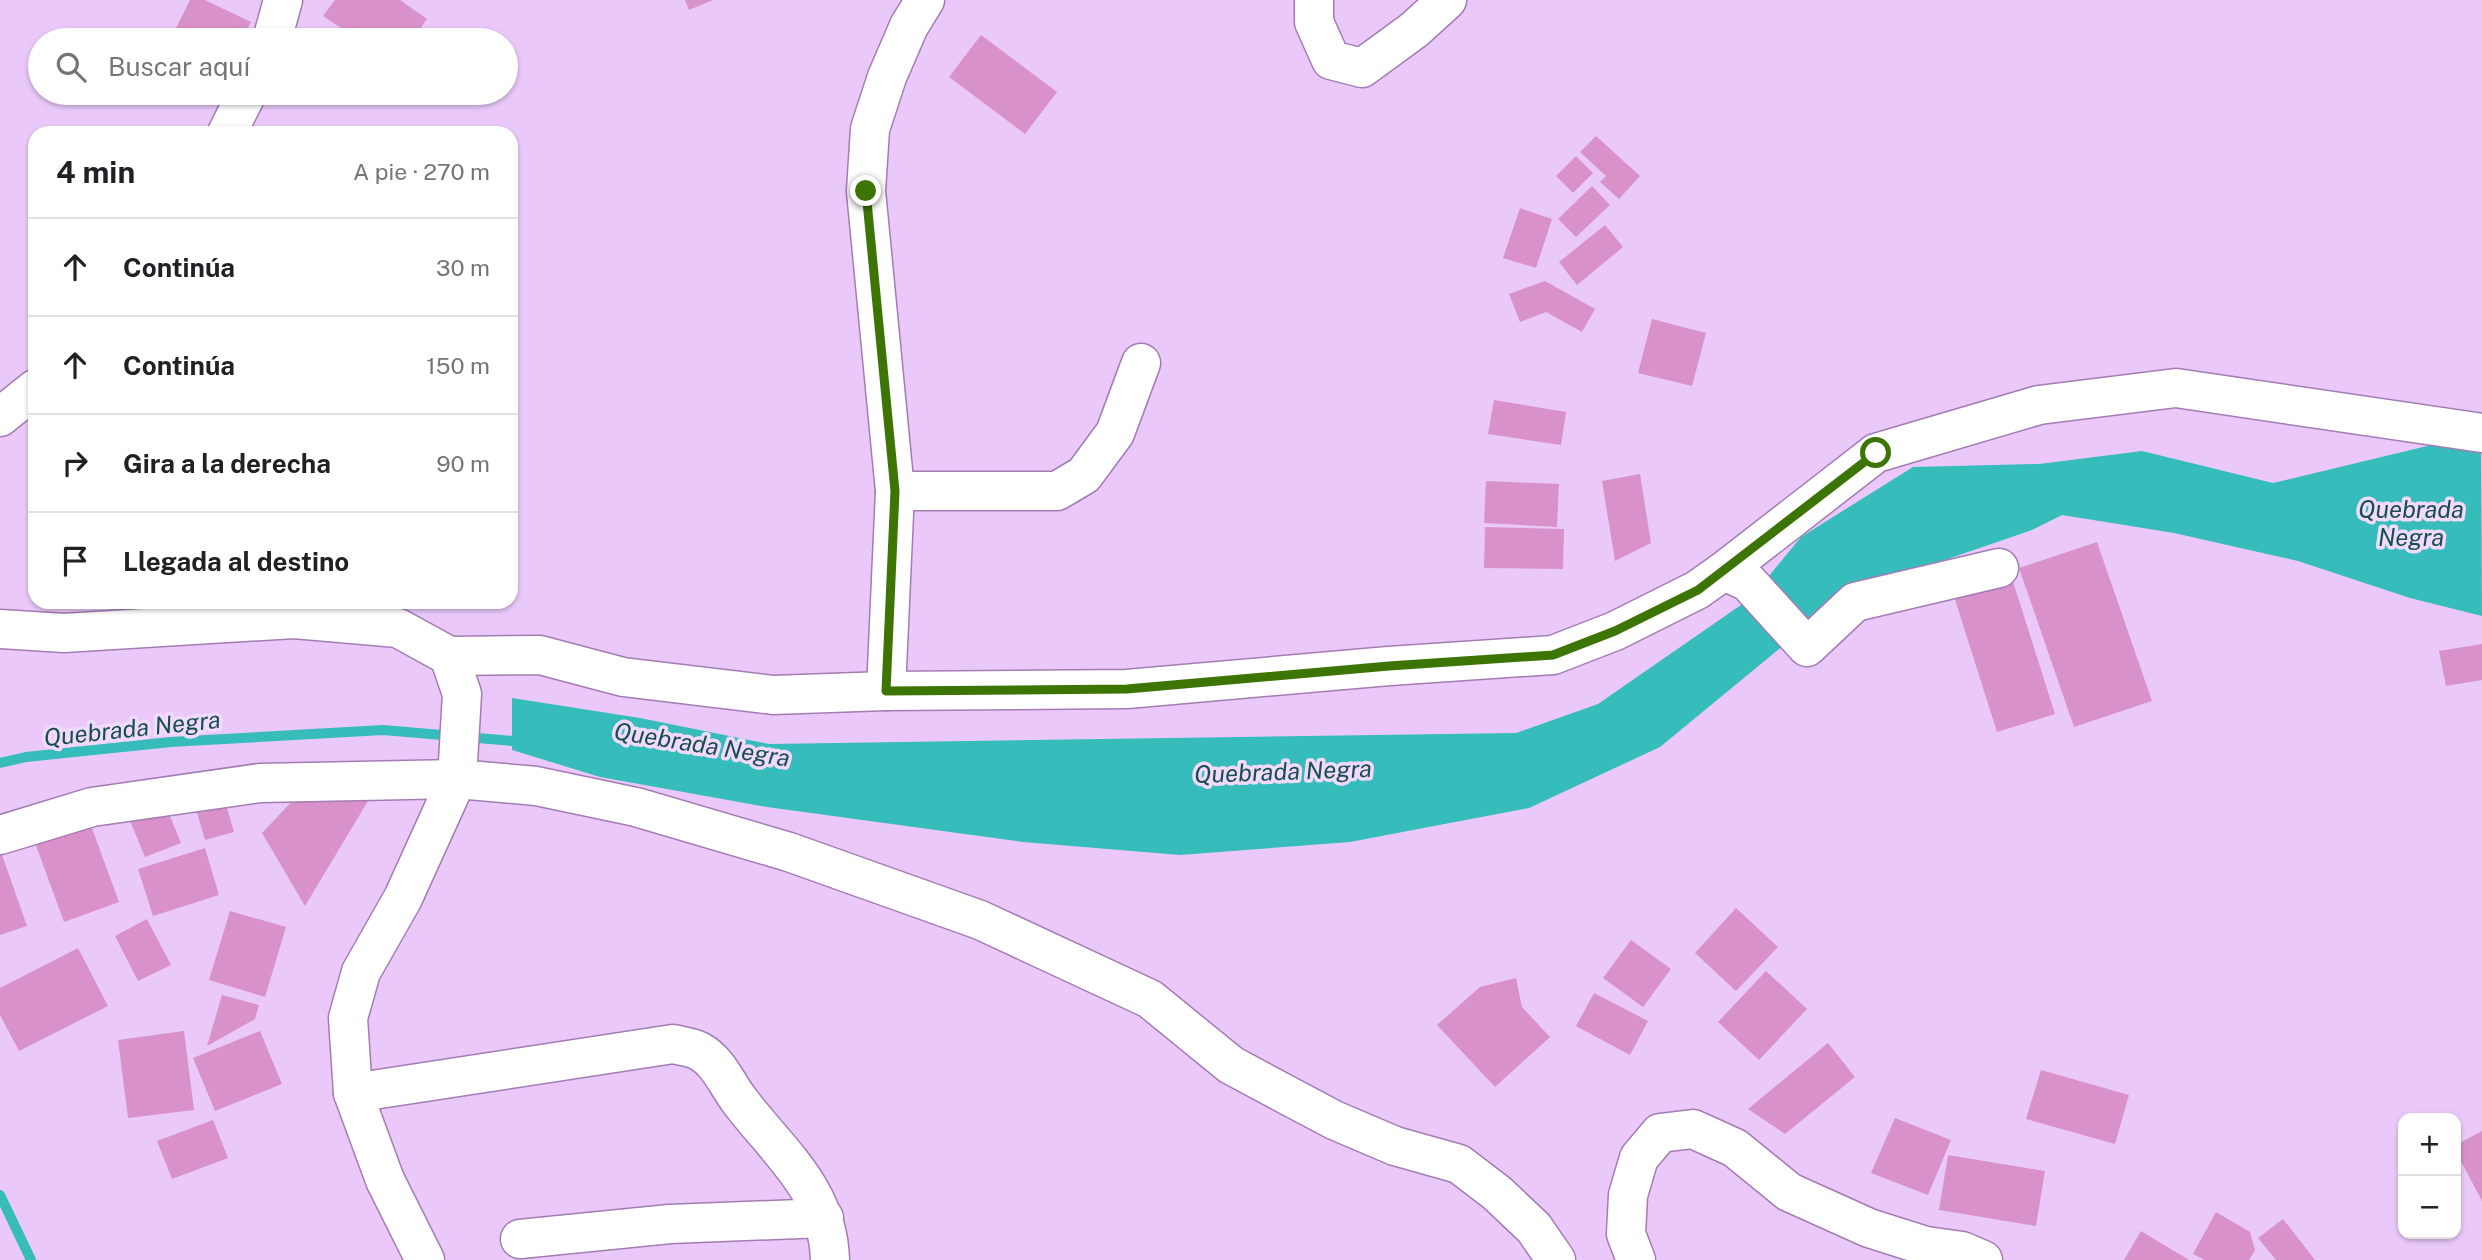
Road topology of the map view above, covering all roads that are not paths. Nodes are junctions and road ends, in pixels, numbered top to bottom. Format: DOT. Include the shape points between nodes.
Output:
graph roads {
  1 [pos="284,0"];
  2 [pos="925,0"];
  3 [pos="1314,0"];
  4 [pos="1447,0"];
  5 [pos="276,28"];
  6 [pos="241,105"];
  7 [pos="230,126"];
  8 [pos="1141,363"];
  9 [pos="28,395"];
  10 [pos="0,417"];
  11 [pos="2482,433"];
  12 [pos="895,491"];
  13 [pos="1999,568"];
  14 [pos="1736,577"];
  15 [pos="0,629"];
  16 [pos="449,656"];
  17 [pos="886,691"];
  18 [pos="457,765"];
  19 [pos="0,835"];
  20 [pos="352,1093"];
  21 [pos="824,1218"];
  22 [pos="520,1240"];
  23 [pos="425,1260"];
  24 [pos="830,1260"];
  25 [pos="1556,1260"];
  26 [pos="1636,1260"];
  27 [pos="1983,1260"];
  1 -- 5 [label="street"];
  2 -- 12 [label="street" via="887,77 870,129 866,191"];
  3 -- 4 [label="street" via="1314,22 1331,60 1362,68"];
  6 -- 7 [label="street"];
  8 -- 12 [label="street" via="1115,433 1084,475 1056,491"];
  9 -- 10 [label="street"];
  11 -- 14 [label="street" via="2176,388 2039,405 1876,453 1804,506"];
  12 -- 17 [label="street"];
  13 -- 14 [label="street" via="1855,602 1807,647"];
  14 -- 17 [label="street" via="1553,655 1127,689"];
  15 -- 16 [label="street" via="64,634 294,619 398,628"];
  16 -- 17 [label="street" via="541,655 623,677 773,695"];
  16 -- 18 [label="street" via="462,694"];
  18 -- 19 [label="street" via="260,783 92,807"];
  18 -- 20 [label="street" via="403,898 361,972 348,1018"];
  18 -- 25 [label="street" via="636,807 789,852 980,920 1150,999 1231,1065 1334,1120 1395,1146 1458,1164 1534,1228"];
  20 -- 21 [label="street" via="673,1044 698,1050 717,1067 739,1101 794,1164"];
  20 -- 23 [label="street" via="385,1180"];
  21 -- 22 [label="street" via="670,1224"];
  21 -- 24 [label="street"];
  26 -- 27 [label="street" via="1626,1234 1628,1195 1639,1158 1660,1133 1693,1129 1735,1148 1789,1192 1869,1227"];
}
